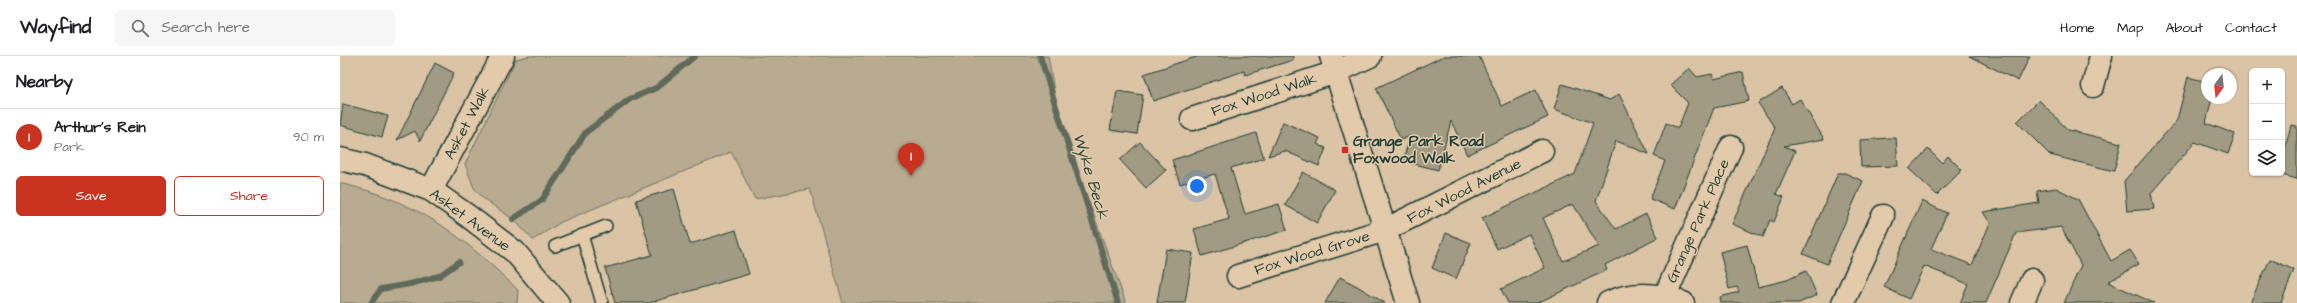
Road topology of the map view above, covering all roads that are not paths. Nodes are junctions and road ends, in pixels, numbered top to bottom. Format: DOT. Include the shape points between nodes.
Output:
graph roads {
  1 [pos="503,56"];
  2 [pos="1370,56"];
  3 [pos="2101,56"];
  4 [pos="1333,64"];
  5 [pos="2093,86"];
  6 [pos="1192,119"];
  7 [pos="1731,147"];
  8 [pos="1542,151"];
  9 [pos="340,159"];
  10 [pos="431,190"];
  11 [pos="1883,216"];
  12 [pos="606,226"];
  13 [pos="1385,230"];
  14 [pos="582,236"];
  15 [pos="555,246"];
  16 [pos="1238,276"];
  17 [pos="2032,280"];
  18 [pos="1674,300"];
  19 [pos="558,303"];
  20 [pos="602,303"];
  21 [pos="1408,303"];
  22 [pos="1608,303"];
  23 [pos="1843,303"];
  24 [pos="2022,303"];
  1 -- 10 [label="street, Asket Walk"];
  2 -- 4 [label="street, Fox Wood Walk"];
  3 -- 5 [label="street"];
  4 -- 6 [label="street, Fox Wood Walk"];
  4 -- 13 [label="street"];
  7 -- 18 [label="street, Grange Park Place"];
  8 -- 13 [label="street, Fox Wood Avenue"];
  9 -- 10 [label="street, Asket Avenue" via="365,165"];
  10 -- 19 [label="street, Asket Avenue" via="514,252"];
  11 -- 23 [label="street"];
  12 -- 14 [label="lane"];
  13 -- 16 [label="street, Fox Wood Grove"];
  13 -- 21 [label="street"];
  14 -- 15 [label="lane"];
  14 -- 20 [label="lane"];
  17 -- 24 [label="street"];
  18 -- 22 [label="street" via="1641,295"];
}
